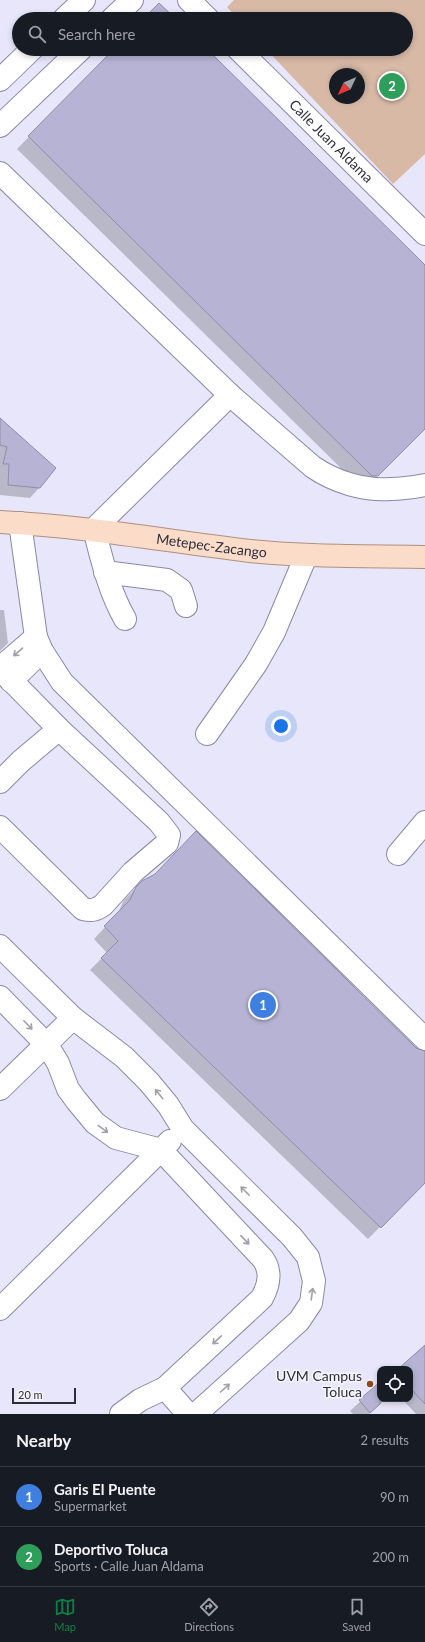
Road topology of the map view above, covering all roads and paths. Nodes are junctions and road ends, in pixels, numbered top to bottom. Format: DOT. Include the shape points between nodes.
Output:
graph roads {
  1 [pos="84,0"];
  2 [pos="132,0"];
  3 [pos="189,0"];
  4 [pos="71,12"];
  5 [pos="119,12"];
  6 [pos="201,12"];
  7 [pos="25,56"];
  8 [pos="73,56"];
  9 [pos="245,56"];
  10 [pos="0,80"];
  11 [pos="0,126"];
  12 [pos="0,173"];
  13 [pos="425,234"];
  14 [pos="230,395"];
  15 [pos="425,485"];
  16 [pos="5,522"];
  17 [pos="94,529"];
  18 [pos="306,556"];
  19 [pos="425,556"];
  20 [pos="105,572"];
  21 [pos="186,606"];
  22 [pos="125,619"];
  23 [pos="39,644"];
  24 [pos="4,672"];
  25 [pos="59,729"];
  26 [pos="208,734"];
  27 [pos="0,782"];
  28 [pos="425,822"];
  29 [pos="0,827"];
  30 [pos="398,854"];
  31 [pos="0,946"];
  32 [pos="0,997"];
  33 [pos="73,1018"];
  34 [pos="425,1039"];
  35 [pos="47,1045"];
  36 [pos="0,1089"];
  37 [pos="183,1129"];
  38 [pos="161,1150"];
  39 [pos="0,1309"];
  40 [pos="165,1388"];
  41 [pos="121,1414"];
  42 [pos="188,1414"];
  43 [pos="196,1414"];
  1 -- 4 [label="street"];
  2 -- 5 [label="street"];
  3 -- 6 [label="street"];
  7 -- 10 [label="street"];
  8 -- 11 [label="street"];
  9 -- 13 [label="street, Calle Juan Aldama"];
  12 -- 14 [label="street"];
  14 -- 15 [label="street" via="324,474 368,488 391,490"];
  14 -- 17 [label="street"];
  16 -- 17 [label="main road, Metepec-Zacango"];
  16 -- 23 [label="street"];
  17 -- 18 [label="main road, Metepec-Zacango" via="250,551"];
  17 -- 20 [label="street"];
  18 -- 19 [label="main road, Metepec-Zacango"];
  18 -- 26 [label="street" via="274,632 256,664"];
  20 -- 21 [label="street" via="167,580 181,590"];
  20 -- 22 [label="street"];
  23 -- 24 [label="street"];
  23 -- 34 [label="street" via="62,682 74,695"];
  24 -- 25 [label="street"];
  25 -- 27 [label="street"];
  25 -- 29 [label="street" via="159,822 169,835 167,843 133,872 103,905 91,910 83,909"];
  28 -- 30 [label="street"];
  31 -- 33 [label="street"];
  32 -- 35 [label="street, one-way"];
  33 -- 35 [label="street"];
  37 -- 33 [label="street, one-way" via="149,1082 124,1057"];
  35 -- 36 [label="street"];
  35 -- 38 [label="street, one-way" via="58,1063 68,1089 95,1122 116,1138"];
  37 -- 38 [label="street"];
  43 -- 37 [label="street, one-way" via="299,1321 311,1303 314,1281 308,1257 292,1237"];
  38 -- 39 [label="street"];
  38 -- 40 [label="street, one-way" via="263,1259 268,1266 269,1276 268,1287 262,1298"];
  40 -- 41 [label="street" via="140,1400"];
  40 -- 42 [label="street"];
}
